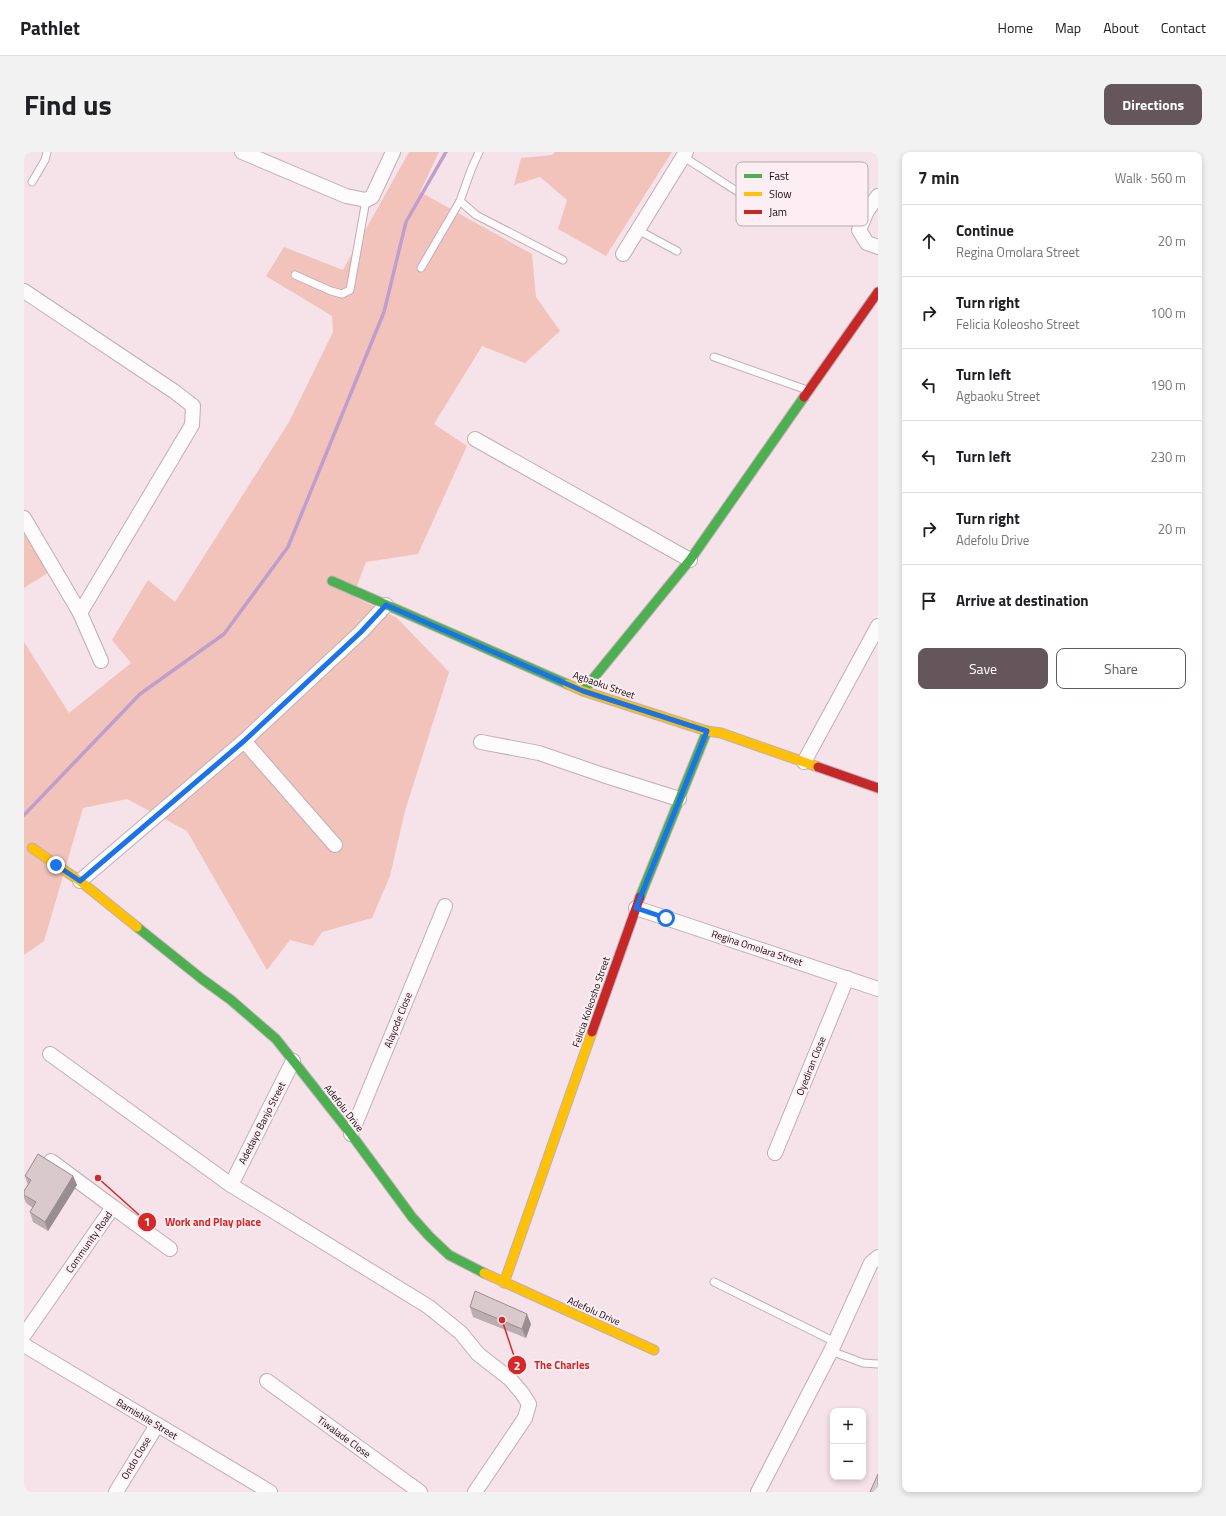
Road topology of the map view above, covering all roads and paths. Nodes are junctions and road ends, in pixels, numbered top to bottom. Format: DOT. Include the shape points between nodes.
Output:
graph roads {
  1 [pos="47,152"];
  2 [pos="242,152"];
  3 [pos="393,152"];
  4 [pos="479,152"];
  5 [pos="685,154"];
  6 [pos="32,182"];
  7 [pos="736,189"];
  8 [pos="878,196"];
  9 [pos="366,200"];
  10 [pos="460,201"];
  11 [pos="868,210"];
  12 [pos="861,226"];
  13 [pos="638,230"];
  14 [pos="878,247"];
  15 [pos="677,251"];
  16 [pos="623,254"];
  17 [pos="563,260"];
  18 [pos="421,268"];
  19 [pos="295,276"];
  20 [pos="24,291"];
  21 [pos="878,292"];
  22 [pos="714,357"];
  23 [pos="809,391"];
  24 [pos="475,439"];
  25 [pos="24,518"];
  26 [pos="690,560"];
  27 [pos="332,581"];
  28 [pos="386,605"];
  29 [pos="80,613"];
  30 [pos="876,632"];
  31 [pos="101,661"];
  32 [pos="583,691"];
  33 [pos="707,731"];
  34 [pos="244,741"];
  35 [pos="481,742"];
  36 [pos="804,762"];
  37 [pos="878,788"];
  38 [pos="679,799"];
  39 [pos="335,845"];
  40 [pos="32,848"];
  41 [pos="80,881"];
  42 [pos="445,906"];
  43 [pos="636,908"];
  44 [pos="847,978"];
  45 [pos="878,989"];
  46 [pos="50,1054"];
  47 [pos="293,1062"];
  48 [pos="351,1134"];
  49 [pos="775,1153"];
  50 [pos="51,1161"];
  51 [pos="232,1185"];
  52 [pos="113,1207"];
  53 [pos="170,1249"];
  54 [pos="878,1257"];
  55 [pos="714,1282"];
  56 [pos="504,1283"];
  57 [pos="24,1335"];
  58 [pos="24,1345"];
  59 [pos="833,1347"];
  60 [pos="654,1350"];
  61 [pos="878,1364"];
  62 [pos="267,1381"];
  63 [pos="156,1424"];
  64 [pos="116,1492"];
  65 [pos="270,1492"];
  66 [pos="420,1492"];
  67 [pos="476,1492"];
  68 [pos="758,1492"];
  1 -- 6 [label="lane"];
  2 -- 9 [label="street" via="346,196"];
  3 -- 9 [label="street" via="372,197"];
  4 -- 10 [label="lane"];
  5 -- 7 [label="lane"];
  5 -- 13 [label="street"];
  8 -- 11 [label="street"];
  9 -- 19 [label="lane" via="350,290 342,294 336,293"];
  10 -- 17 [label="lane" via="476,214"];
  10 -- 18 [label="lane"];
  12 -- 14 [label="street" via="860,230 867,243"];
  13 -- 15 [label="lane"];
  13 -- 16 [label="street"];
  20 -- 29 [label="street" via="193,406 192,424"];
  21 -- 23 [label="street"];
  22 -- 23 [label="lane"];
  23 -- 26 [label="street"];
  24 -- 26 [label="street"];
  25 -- 29 [label="street"];
  26 -- 32 [label="street"];
  27 -- 28 [label="street, Agbaoku Street"];
  28 -- 32 [label="street, Agbaoku Street"];
  28 -- 34 [label="street" via="361,632"];
  29 -- 31 [label="street"];
  30 -- 36 [label="street"];
  32 -- 33 [label="street, Agbaoku Street"];
  33 -- 36 [label="street, Agbaoku Street" via="721,733"];
  33 -- 38 [label="street, Felicia Koleosho Street"];
  34 -- 39 [label="street"];
  34 -- 41 [label="street"];
  35 -- 38 [label="street" via="539,753"];
  36 -- 37 [label="street, Agbaoku Street"];
  38 -- 43 [label="street, Felicia Koleosho Street"];
  40 -- 41 [label="street, Adefolu Drive"];
  41 -- 47 [label="street, Adefolu Drive" via="231,1000 276,1039"];
  42 -- 48 [label="street, Alayode Close"];
  43 -- 44 [label="street, Regina Omolara Street"];
  43 -- 56 [label="street, Felicia Koleosho Street"];
  44 -- 45 [label="street, Regina Omolara Street"];
  44 -- 49 [label="street, Oyediran Close"];
  46 -- 51 [label="street"];
  47 -- 48 [label="street, Adefolu Drive"];
  47 -- 51 [label="street, Adedayo Banjo Street"];
  48 -- 56 [label="street, Adefolu Drive" via="429,1236 449,1255"];
  50 -- 52 [label="street"];
  51 -- 67 [label="street" via="429,1307 462,1333 478,1354 510,1379 522,1393 529,1404 525,1418"];
  52 -- 53 [label="street, Community Road"];
  52 -- 57 [label="street, Community Road"];
  54 -- 59 [label="street" via="872,1263"];
  55 -- 59 [label="lane"];
  56 -- 60 [label="street, Adefolu Drive"];
  58 -- 63 [label="street, Bamishile Street"];
  59 -- 61 [label="lane" via="863,1362"];
  59 -- 68 [label="street"];
  62 -- 66 [label="street, Tiwalade Close"];
  63 -- 64 [label="street, Ondo Close"];
  63 -- 65 [label="street, Bamishile Street"];
}
